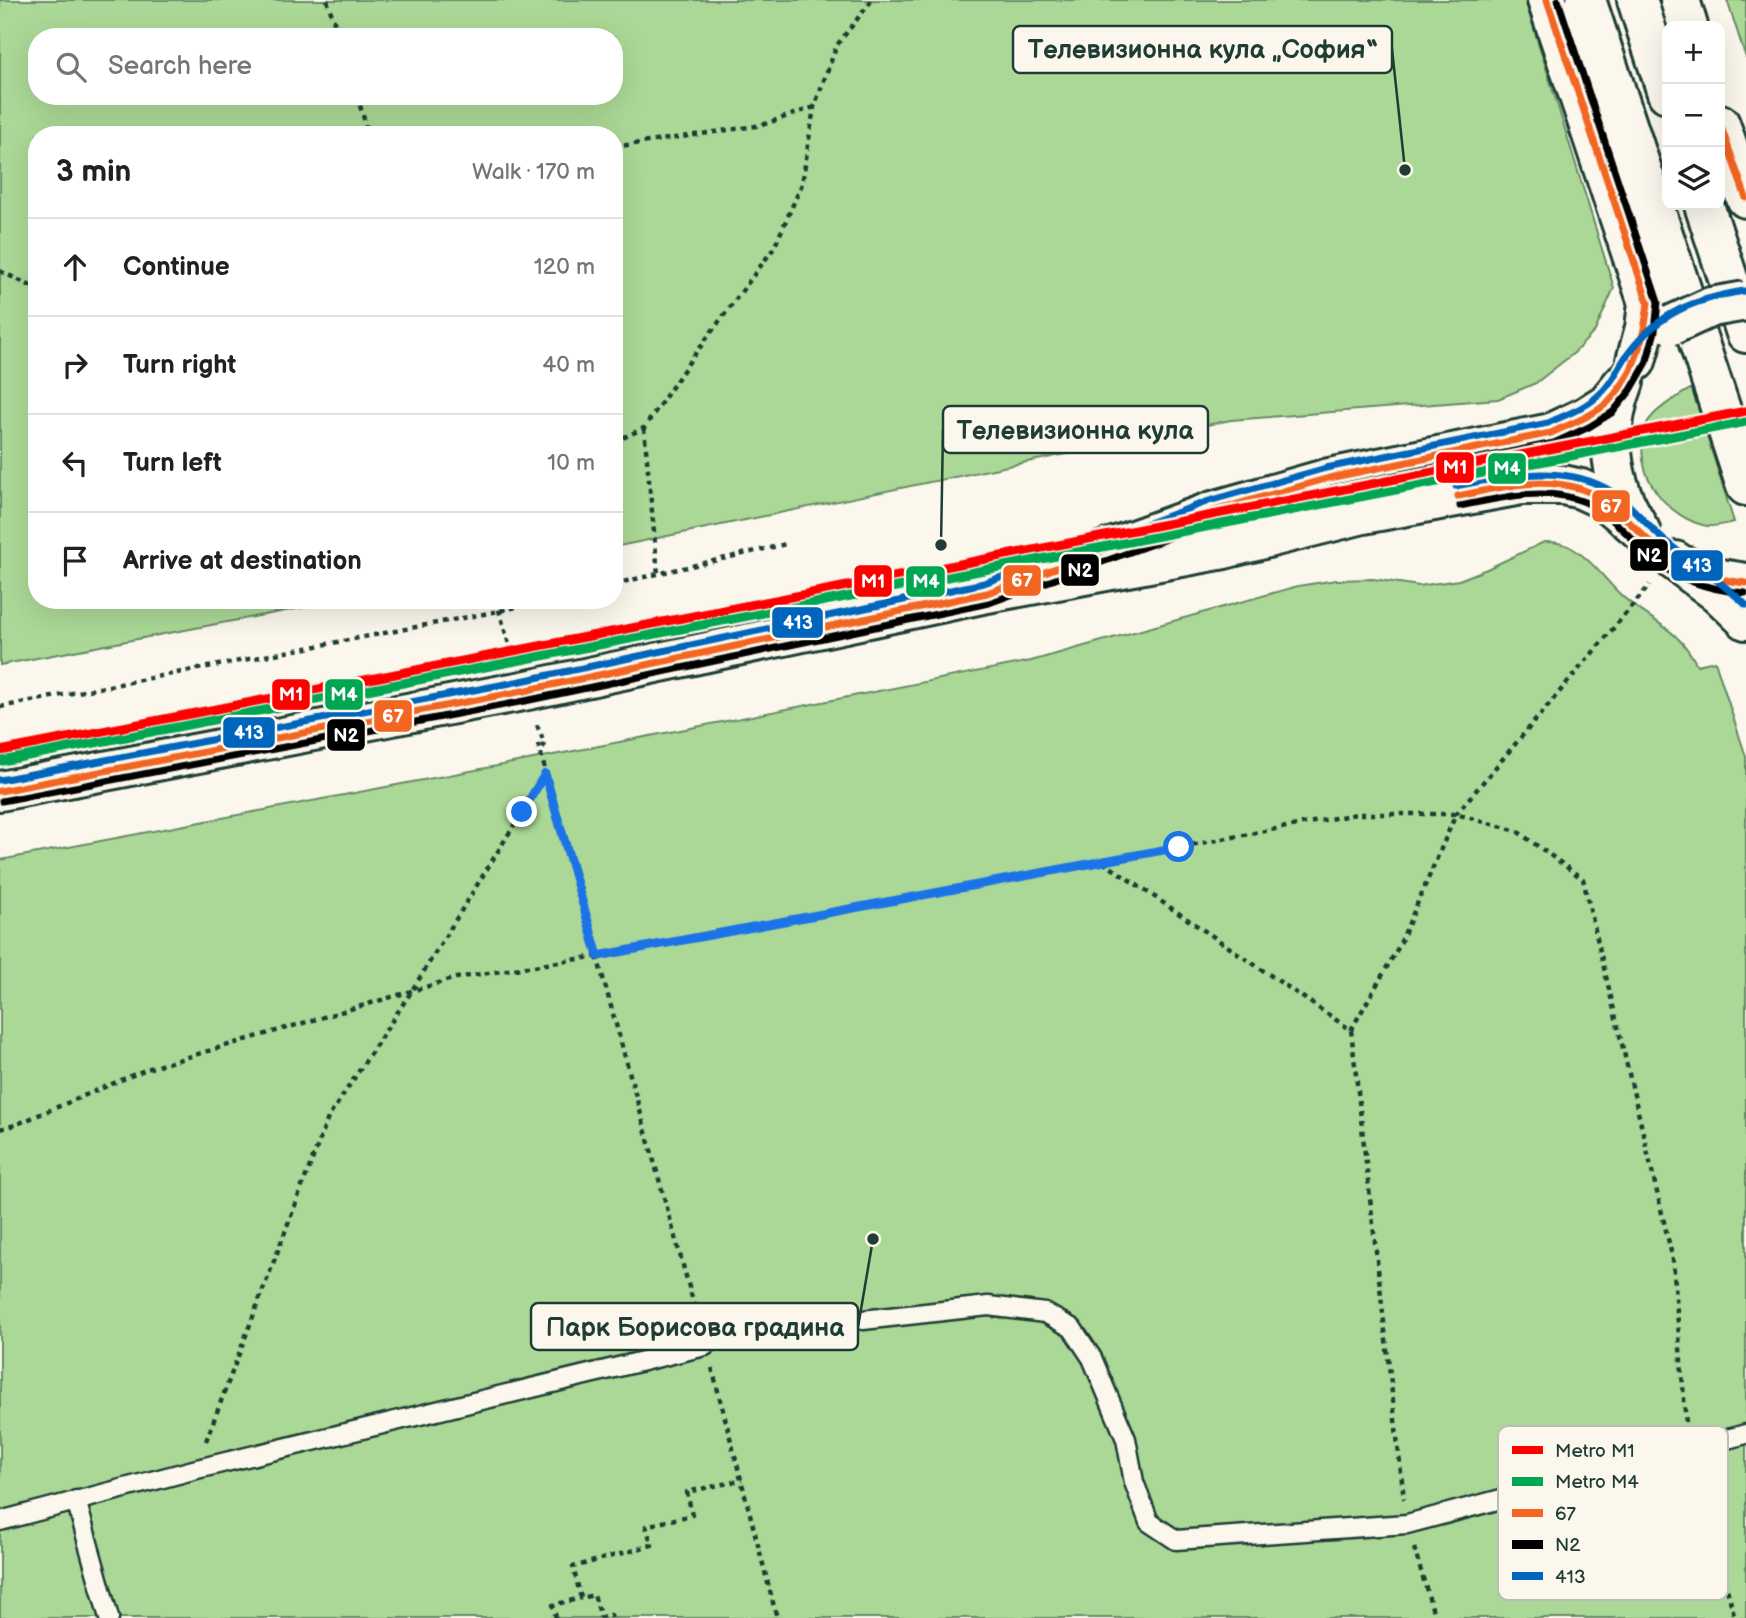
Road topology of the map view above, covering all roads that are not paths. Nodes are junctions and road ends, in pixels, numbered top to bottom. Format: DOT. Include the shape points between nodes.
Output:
graph roads {
  1 [pos="1547,0"];
  2 [pos="1587,0"];
  3 [pos="1637,0"];
  4 [pos="1680,0"];
  5 [pos="1686,21"];
  6 [pos="1664,84"];
  7 [pos="1725,138"];
  8 [pos="1746,198"];
  9 [pos="1706,210"];
  10 [pos="1746,300"];
  11 [pos="1746,333"];
  12 [pos="1630,372"];
  13 [pos="1746,486"];
  14 [pos="1640,530"];
  15 [pos="1664,571"];
  16 [pos="1746,583"];
  17 [pos="987,593"];
  18 [pos="1746,620"];
  19 [pos="0,791"];
  20 [pos="863,1320"];
  21 [pos="705,1346"];
  22 [pos="1746,1434"];
  23 [pos="1728,1438"];
  24 [pos="1498,1499"];
  25 [pos="76,1500"];
  26 [pos="0,1521"];
  27 [pos="109,1618"];
  1 -- 12 [label="main road" via="1648,303"];
  2 -- 13 [label="main road"];
  3 -- 6 [label="main road"];
  4 -- 5 [label="main road"];
  7 -- 8 [label="main road"];
  9 -- 11 [label="main road"];
  10 -- 12 [label="main road, bridge" via="1711,307 1672,325 1653,341"];
  12 -- 14 [label="main road" via="1611,429 1612,463 1619,491"];
  12 -- 17 [label="main road" via="1607,403 1550,433 1329,478 1213,511"];
  14 -- 15 [label="main road" via="1661,552"];
  14 -- 17 [label="main road" via="1605,500 1581,489 1521,485 1363,514 1224,549"];
  15 -- 16 [label="main road"];
  15 -- 18 [label="main road" via="1726,601"];
  17 -- 19 [label="main road" via="523,691"];
  20 -- 24 [label="lane" via="988,1306 1045,1313 1072,1328 1093,1358 1126,1439 1134,1482 1149,1522 1176,1540 1407,1524"];
  21 -- 25 [label="lane"];
  22 -- 23 [label="lane"];
  25 -- 26 [label="lane"];
  25 -- 27 [label="lane"];
}
